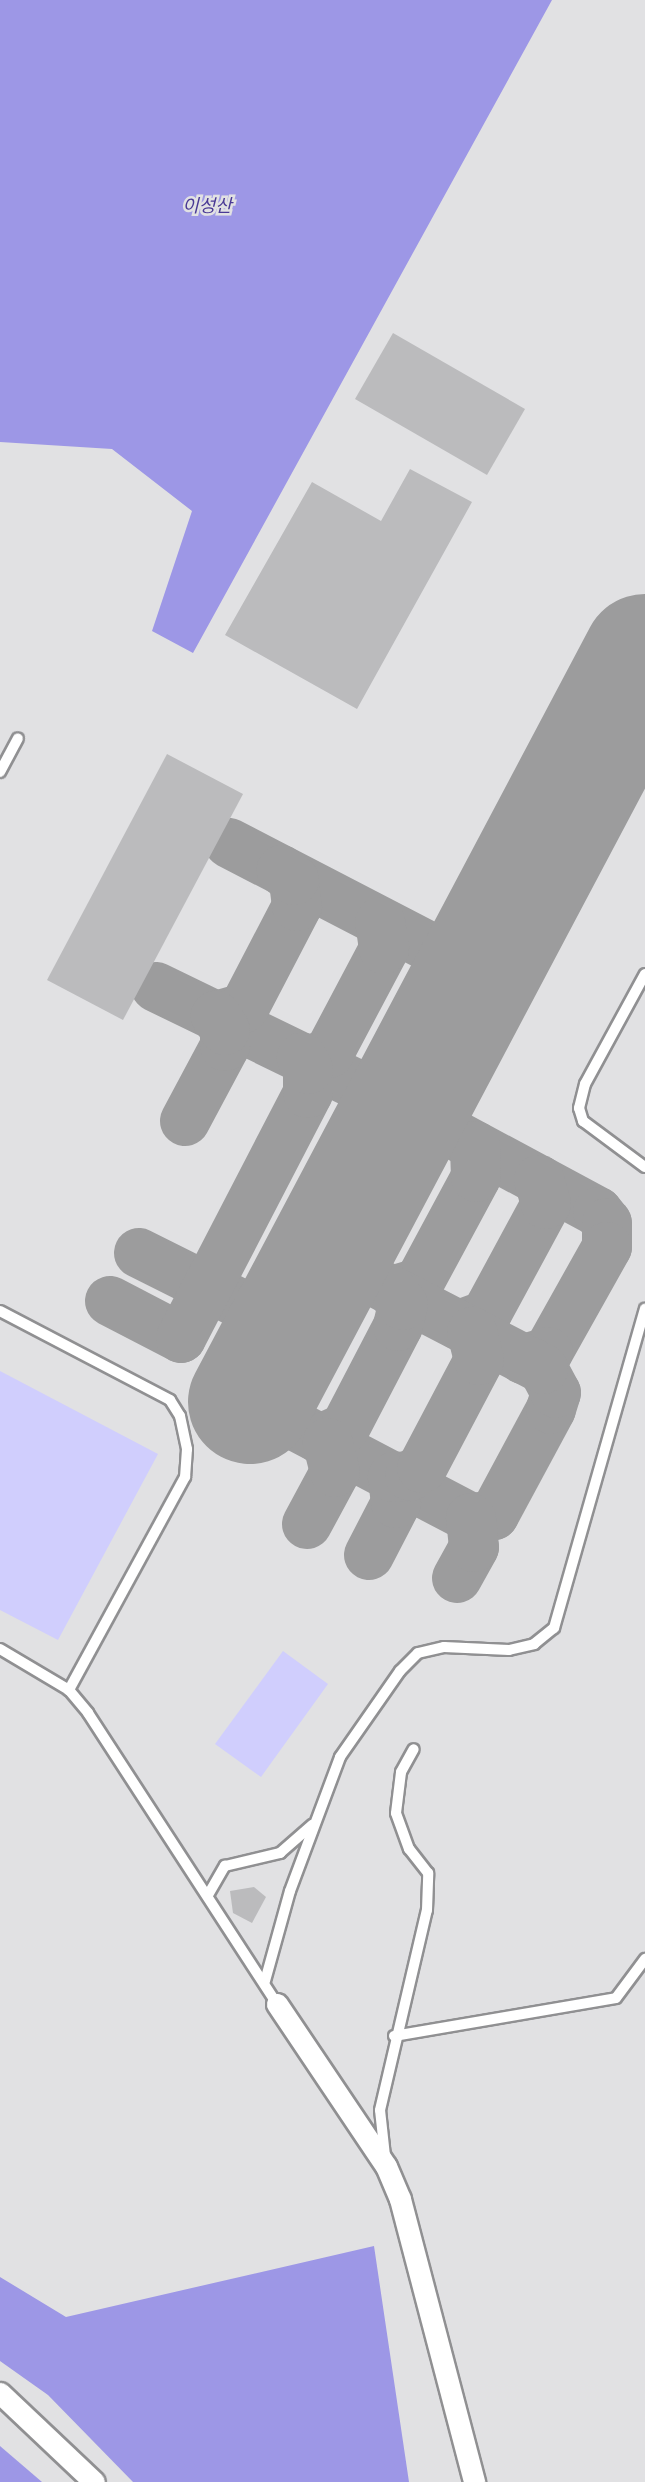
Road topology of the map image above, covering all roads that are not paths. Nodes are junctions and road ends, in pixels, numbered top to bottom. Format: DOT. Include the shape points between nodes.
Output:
graph roads {
  1 [pos="18,738"];
  2 [pos="0,772"];
  3 [pos="645,974"];
  4 [pos="645,1167"];
  5 [pos="645,1309"];
  6 [pos="0,1311"];
  7 [pos="0,1649"];
  8 [pos="69,1690"];
  9 [pos="414,1749"];
  10 [pos="316,1821"];
  11 [pos="208,1895"];
  12 [pos="645,1959"];
  13 [pos="265,1982"];
  14 [pos="277,2004"];
  15 [pos="394,2036"];
  16 [pos="386,2166"];
  17 [pos="0,2392"];
  18 [pos="94,2482"];
  19 [pos="474,2482"];
  1 -- 2 [label="lane"];
  3 -- 4 [label="lane" via="585,1084 579,1108 583,1121"];
  5 -- 10 [label="lane" via="554,1628 534,1644 508,1650 444,1647 418,1653 368,1711 340,1757"];
  6 -- 8 [label="lane" via="170,1400 180,1416 187,1449 185,1477"];
  7 -- 8 [label="lane"];
  8 -- 11 [label="lane"];
  9 -- 15 [label="lane" via="401,1772 396,1813 409,1850 428,1873 427,1910"];
  10 -- 11 [label="lane" via="290,1848 225,1866"];
  10 -- 13 [label="lane"];
  11 -- 13 [label="lane"];
  12 -- 15 [label="lane" via="616,1998"];
  13 -- 14 [label="lane"];
  14 -- 16 [label="street"];
  15 -- 16 [label="lane" via="380,2110"];
  16 -- 19 [label="street" via="400,2199"];
  17 -- 18 [label="street"];
}
